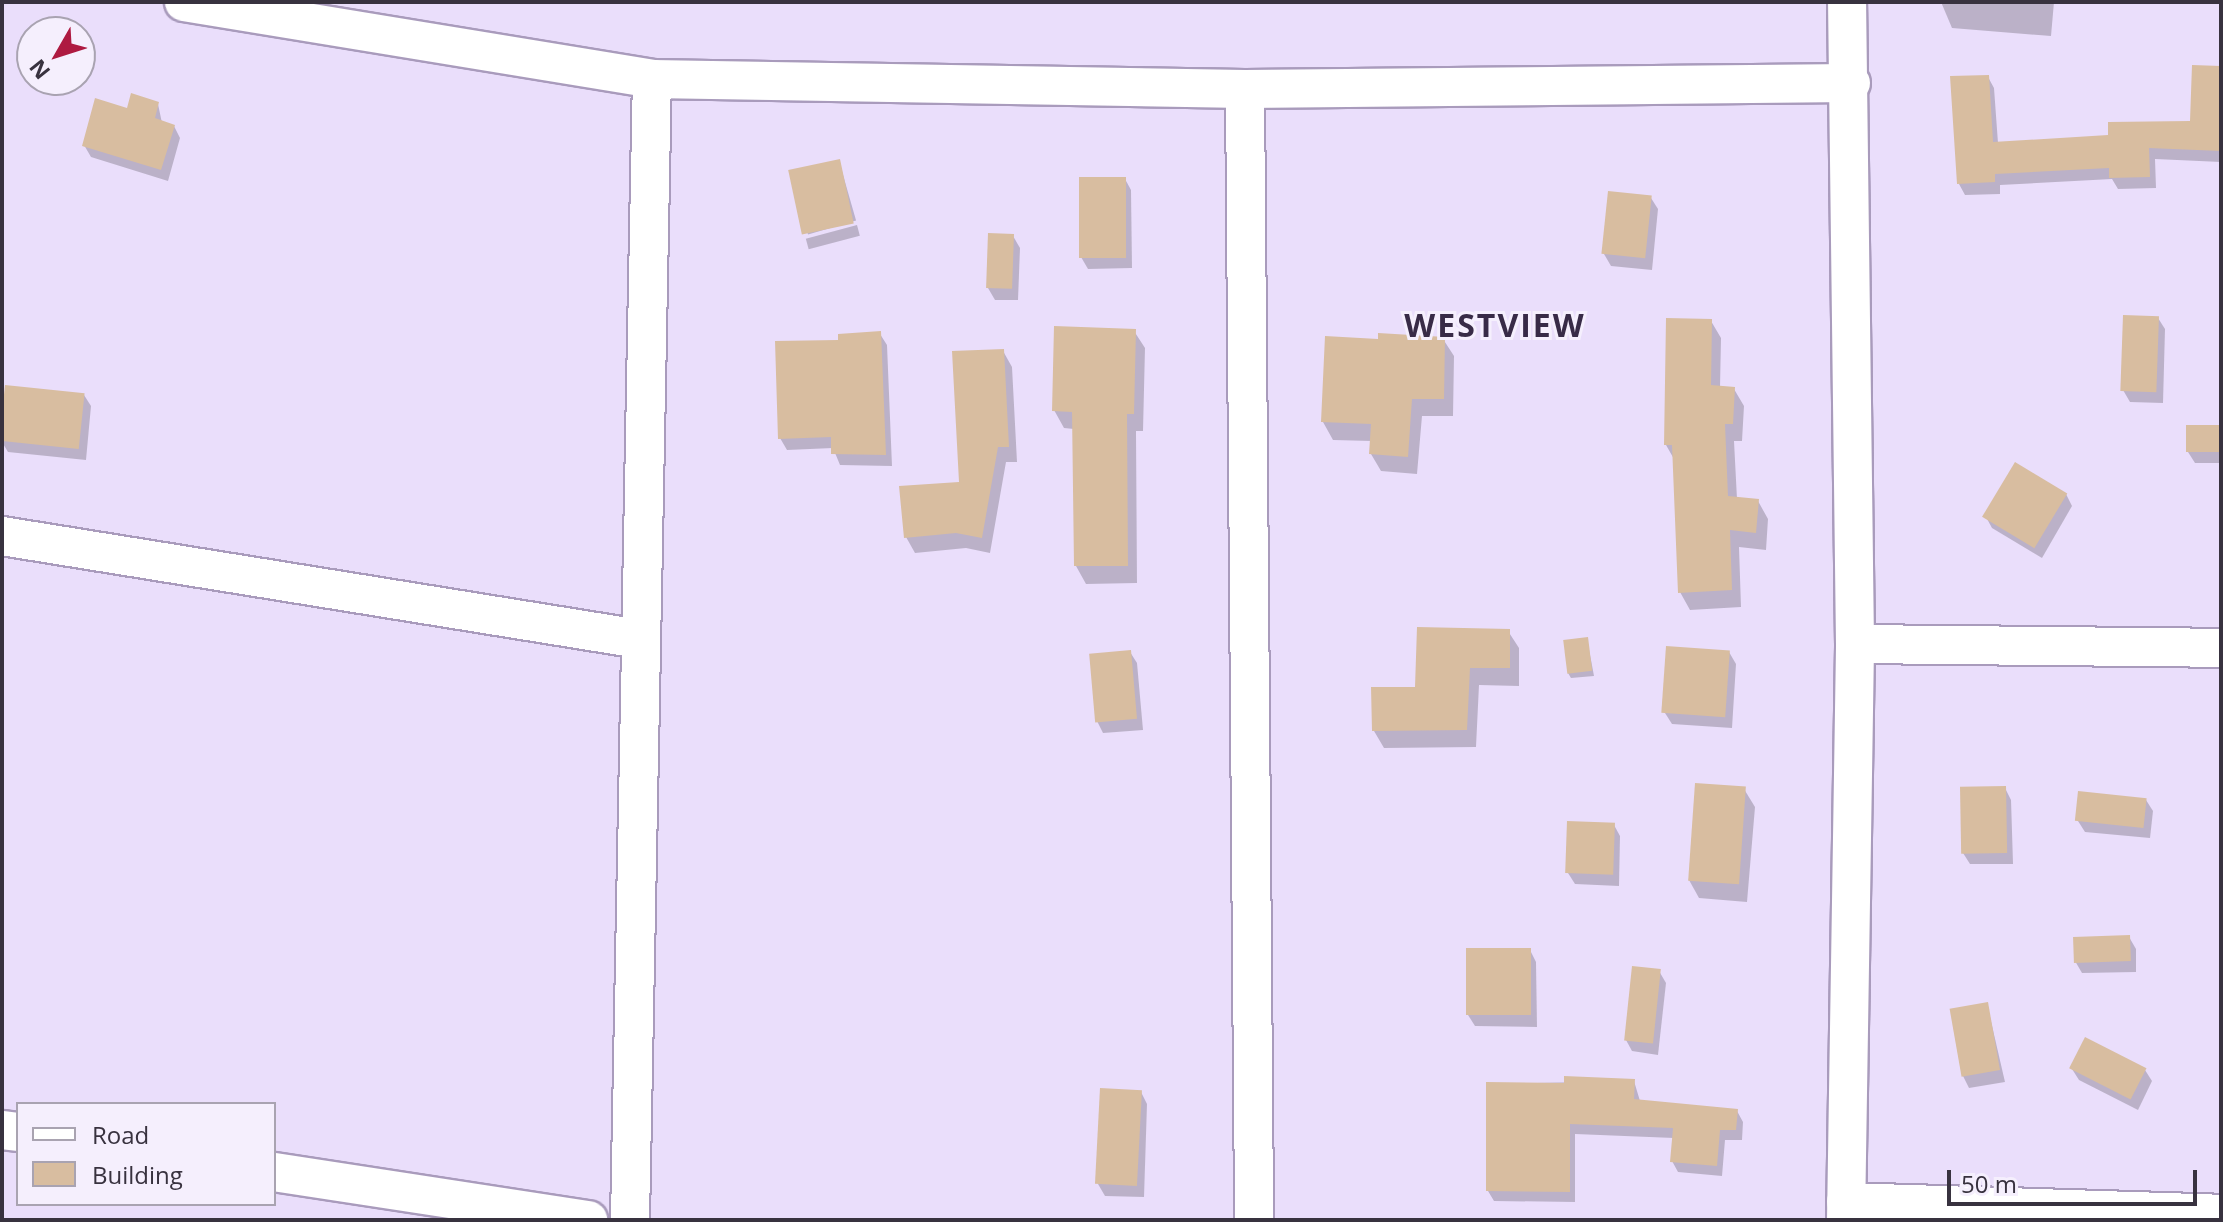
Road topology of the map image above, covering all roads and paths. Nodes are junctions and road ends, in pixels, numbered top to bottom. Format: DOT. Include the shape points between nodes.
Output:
graph roads {
  1 [pos="184,2"];
  2 [pos="1847,2"];
  3 [pos="652,79"];
  4 [pos="1851,83"];
  5 [pos="1245,89"];
  6 [pos="2,536"];
  7 [pos="639,639"];
  8 [pos="1855,644"];
  9 [pos="2221,648"];
  10 [pos="276,1172"];
  11 [pos="1846,1211"];
  12 [pos="2221,1214"];
  13 [pos="588,1220"];
  14 [pos="630,1220"];
  15 [pos="1254,1220"];
  1 -- 3 [label="street"];
  2 -- 4 [label="street"];
  3 -- 5 [label="street"];
  3 -- 7 [label="street"];
  4 -- 5 [label="street"];
  4 -- 8 [label="street"];
  5 -- 15 [label="street"];
  6 -- 7 [label="street"];
  7 -- 14 [label="street"];
  8 -- 9 [label="street"];
  8 -- 11 [label="street"];
  10 -- 13 [label="street"];
  11 -- 12 [label="street"];
}
